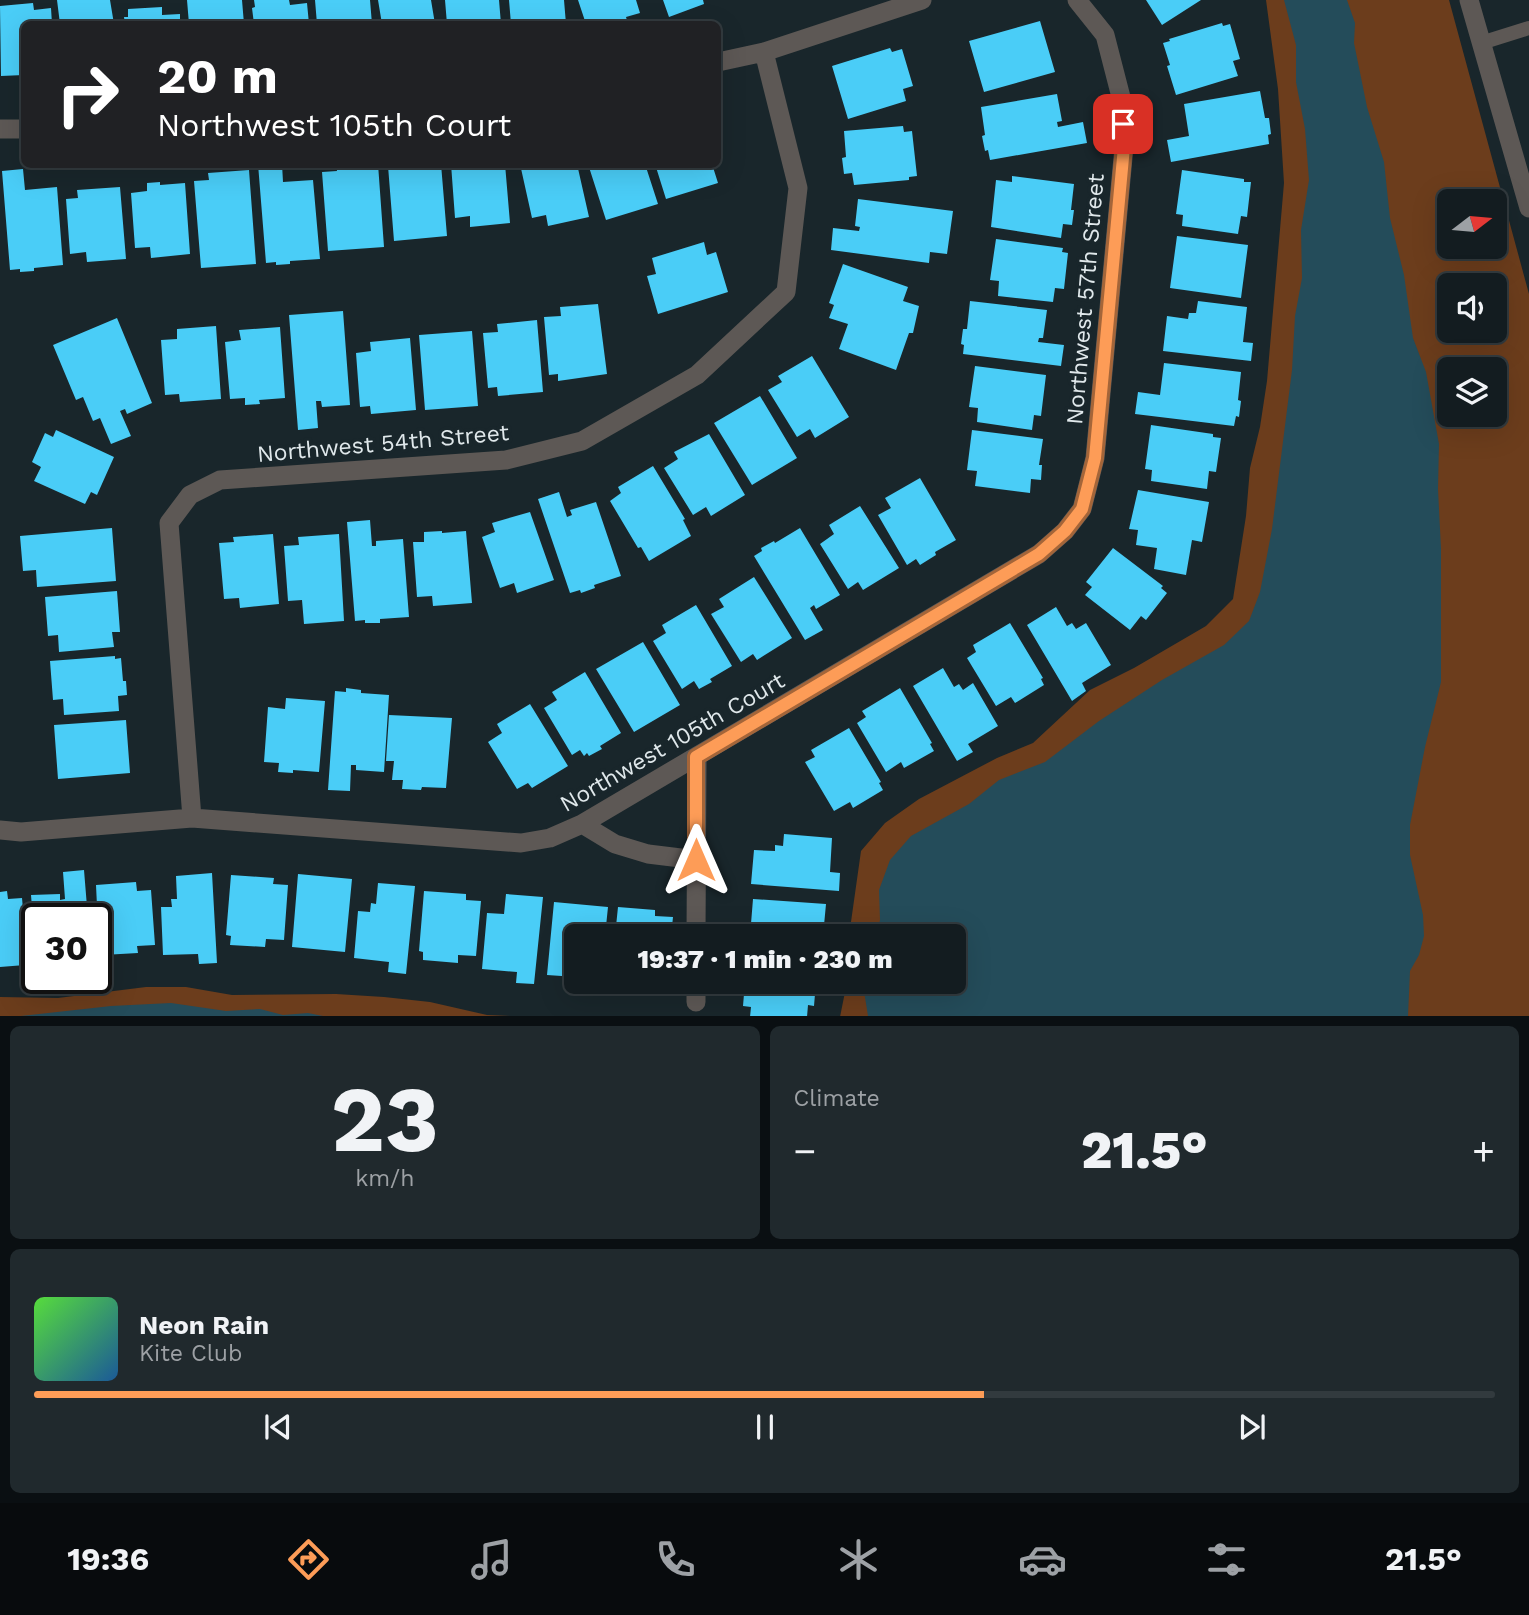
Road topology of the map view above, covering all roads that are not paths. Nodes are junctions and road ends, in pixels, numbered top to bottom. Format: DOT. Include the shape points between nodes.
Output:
graph roads {
  1 [pos="922,0"];
  2 [pos="1077,0"];
  3 [pos="1469,0"];
  4 [pos="1529,27"];
  5 [pos="1482,43"];
  6 [pos="764,52"];
  7 [pos="721,61"];
  8 [pos="0,129"];
  9 [pos="21,129"];
  10 [pos="1529,208"];
  11 [pos="1039,554"];
  12 [pos="696,757"];
  13 [pos="192,818"];
  14 [pos="582,824"];
  15 [pos="0,831"];
  16 [pos="696,860"];
  17 [pos="696,924"];
  18 [pos="696,994"];
  19 [pos="696,1003"];
  1 -- 6 [label="street"];
  2 -- 11 [label="street, Northwest 57th Street" via="1105,35 1122,101 1124,147 1095,458 1082,509"];
  3 -- 5 [label="street"];
  4 -- 5 [label="lane"];
  5 -- 10 [label="street"];
  6 -- 7 [label="street"];
  6 -- 13 [label="street, Northwest 54th Street" via="798,188 786,292 697,376 582,441 506,460 220,480 190,495 169,523"];
  8 -- 9 [label="street"];
  11 -- 12 [label="street, Northwest 105th Court"];
  12 -- 14 [label="street, Northwest 105th Court"];
  12 -- 16 [label="street"];
  13 -- 14 [label="street, Northwest 105th Court" via="521,843 550,838"];
  13 -- 15 [label="street, Northwest 105th Court"];
  14 -- 16 [label="street" via="615,844"];
  16 -- 17 [label="street"];
  18 -- 19 [label="street"];
}
